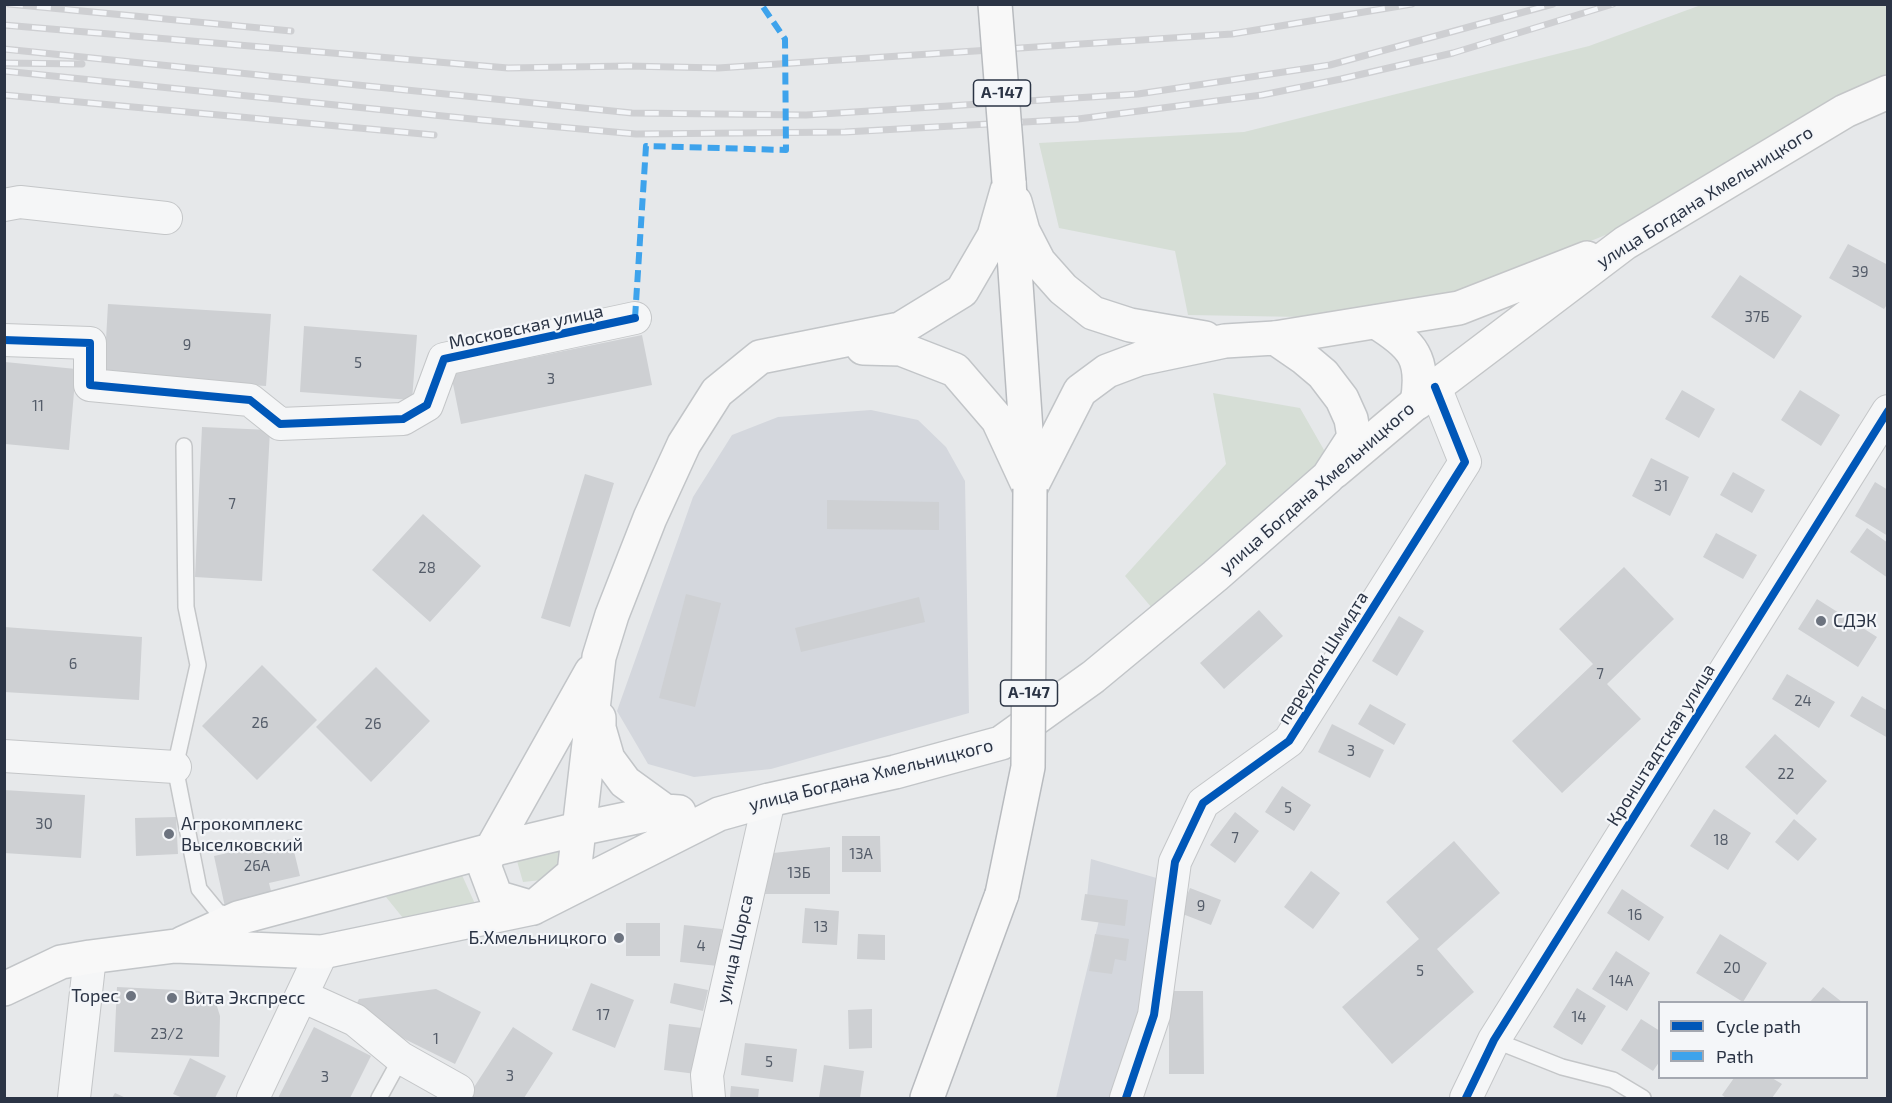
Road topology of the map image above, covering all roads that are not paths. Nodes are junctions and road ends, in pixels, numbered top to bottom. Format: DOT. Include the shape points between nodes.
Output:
graph roads {
  1 [pos="995,4"];
  2 [pos="1887,92"];
  3 [pos="1009,182"];
  4 [pos="4,205"];
  5 [pos="166,218"];
  6 [pos="1625,243"];
  7 [pos="635,318"];
  8 [pos="1376,322"];
  9 [pos="1275,338"];
  10 [pos="4,340"];
  11 [pos="1225,341"];
  12 [pos="801,348"];
  13 [pos="1426,395"];
  14 [pos="1887,411"];
  15 [pos="184,446"];
  16 [pos="1328,477"];
  17 [pos="1030,489"];
  18 [pos="599,657"];
  19 [pos="4,756"];
  20 [pos="175,767"];
  21 [pos="768,800"];
  22 [pos="665,811"];
  23 [pos="719,814"];
  24 [pos="578,829"];
  25 [pos="491,850"];
  26 [pos="532,908"];
  27 [pos="238,918"];
  28 [pos="176,946"];
  29 [pos="322,952"];
  30 [pos="90,957"];
  31 [pos="4,989"];
  32 [pos="302,996"];
  33 [pos="1494,1040"];
  34 [pos="401,1058"];
  35 [pos="74,1098"];
  36 [pos="253,1098"];
  37 [pos="379,1098"];
  38 [pos="453,1098"];
  39 [pos="709,1098"];
  40 [pos="927,1098"];
  41 [pos="1126,1098"];
  42 [pos="1466,1098"];
  43 [pos="1643,1098"];
  1 -- 3 [label="main road, А-147, bridge"];
  2 -- 6 [label="main road, улица Богдана Хмельницкого" via="1845,111"];
  3 -- 11 [label="main road, А-147" via="1023,231 1039,262 1063,289 1093,313 1130,325"];
  3 -- 12 [label="main road, А-147" via="994,236 962,291 900,329"];
  3 -- 17 [label="main road, А-147"];
  4 -- 5 [label="street" via="21,202"];
  6 -- 8 [label="main road" via="1459,308"];
  6 -- 13 [label="main road, улица Богдана Хмельницкого"];
  7 -- 10 [label="street, Московская улица" via="444,359 427,405 403,419 280,424 250,400 90,386 90,343"];
  8 -- 9 [label="main road"];
  8 -- 13 [label="main road" via="1402,338 1417,360"];
  9 -- 11 [label="main road, А-147"];
  9 -- 16 [label="main road" via="1323,374 1342,399 1351,420 1354,437"];
  11 -- 17 [label="main road, А-147" via="1139,359 1107,371 1080,392"];
  12 -- 17 [label="main road, А-147" via="901,349 956,370 998,420"];
  12 -- 18 [label="main road, А-147" via="760,357 717,392 680,454 650,518"];
  13 -- 16 [label="main road, улица Богдана Хмельницкого"];
  13 -- 41 [label="street, переулок Шмидта" via="1465,462 1289,741 1203,803 1175,862 1154,1015"];
  14 -- 33 [label="street, Кронштадтская улица"];
  15 -- 20 [label="lane" via="186,607 198,665"];
  16 -- 21 [label="main road, улица Богдана Хмельницкого" via="1093,677 1001,743"];
  17 -- 40 [label="main road, А-147, bridge" via="1028,767 1002,894"];
  18 -- 22 [label="main road" via="599,728 608,759 625,782"];
  18 -- 24 [label="main road"];
  18 -- 25 [label="main road"];
  19 -- 20 [label="street"];
  20 -- 27 [label="lane" via="199,889 218,912"];
  21 -- 23 [label="main road, улица Богдана Хмельницкого"];
  21 -- 39 [label="street, улица Щорса" via="706,1075"];
  22 -- 23 [label="main road"];
  22 -- 24 [label="main road"];
  23 -- 26 [label="main road"];
  24 -- 25 [label="main road"];
  24 -- 26 [label="main road" via="574,873"];
  25 -- 26 [label="main road" via="484,865 496,897"];
  25 -- 27 [label="main road"];
  26 -- 29 [label="main road"];
  27 -- 28 [label="main road"];
  28 -- 29 [label="main road"];
  28 -- 30 [label="main road"];
  29 -- 32 [label="street"];
  30 -- 31 [label="main road" via="61,962"];
  30 -- 35 [label="street"];
  32 -- 34 [label="street" via="355,1020"];
  32 -- 36 [label="street"];
  33 -- 42 [label="street, Кронштадтская улица"];
  33 -- 43 [label="lane" via="1562,1067 1613,1080"];
  34 -- 37 [label="lane"];
  34 -- 38 [label="street" via="458,1090"];
}
